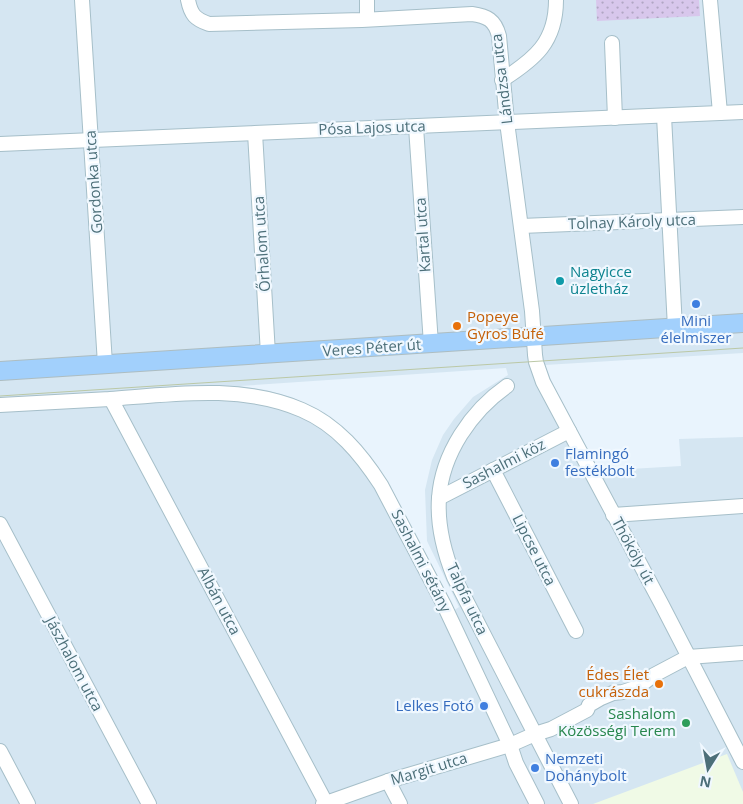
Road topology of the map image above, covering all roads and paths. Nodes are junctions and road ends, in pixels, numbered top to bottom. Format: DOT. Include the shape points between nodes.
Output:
graph roads {
  1 [pos="82,0"];
  2 [pos="188,0"];
  3 [pos="367,0"];
  4 [pos="556,0"];
  5 [pos="710,0"];
  6 [pos="367,19"];
  7 [pos="612,43"];
  8 [pos="502,80"];
  9 [pos="743,112"];
  10 [pos="720,114"];
  11 [pos="664,116"];
  12 [pos="615,118"];
  13 [pos="508,122"];
  14 [pos="416,126"];
  15 [pos="255,133"];
  16 [pos="92,140"];
  17 [pos="0,144"];
  18 [pos="743,217"];
  19 [pos="669,221"];
  20 [pos="521,226"];
  21 [pos="743,323"];
  22 [pos="675,328"];
  23 [pos="534,337"];
  24 [pos="431,344"];
  25 [pos="268,354"];
  26 [pos="105,364"];
  27 [pos="0,371"];
  28 [pos="507,386"];
  29 [pos="111,399"];
  30 [pos="0,405"];
  31 [pos="569,431"];
  32 [pos="493,470"];
  33 [pos="439,498"];
  34 [pos="743,506"];
  35 [pos="613,515"];
  36 [pos="0,524"];
  37 [pos="463,596"];
  38 [pos="444,605"];
  39 [pos="576,630"];
  40 [pos="743,653"];
  41 [pos="688,657"];
  42 [pos="535,734"];
  43 [pos="510,745"];
  44 [pos="0,751"];
  45 [pos="743,762"];
  46 [pos="388,782"];
  47 [pos="324,803"];
  48 [pos="28,804"];
  49 [pos="149,804"];
  50 [pos="400,804"];
  51 [pos="537,804"];
  52 [pos="571,804"];
  1 -- 16 [label="street, Gordonka utca"];
  2 -- 6 [label="street, Lándzsa utca" via="190,11 198,20 209,24"];
  3 -- 6 [label="street"];
  4 -- 8 [label="street" via="557,22 543,47 523,67"];
  5 -- 10 [label="street"];
  6 -- 8 [label="street, Lándzsa utca" via="472,14 486,17 494,24 499,36"];
  7 -- 12 [label="street"];
  8 -- 13 [label="street, Lándzsa utca"];
  9 -- 10 [label="street, Pósa Lajos utca"];
  10 -- 11 [label="street, Pósa Lajos utca"];
  11 -- 12 [label="street, Pósa Lajos utca"];
  11 -- 19 [label="street"];
  12 -- 13 [label="street, Pósa Lajos utca"];
  13 -- 14 [label="street, Pósa Lajos utca"];
  13 -- 20 [label="street, Lándzsa utca"];
  14 -- 15 [label="street, Pósa Lajos utca"];
  14 -- 24 [label="street, Kartal utca"];
  15 -- 16 [label="street, Pósa Lajos utca"];
  15 -- 25 [label="street, Őrhalom utca"];
  16 -- 17 [label="street, Pósa Lajos utca"];
  16 -- 26 [label="street, Gordonka utca"];
  18 -- 19 [label="street, Tolnay Károly utca"];
  19 -- 20 [label="street, Tolnay Károly utca"];
  19 -- 22 [label="street"];
  20 -- 23 [label="street, Lándzsa utca"];
  21 -- 22 [label="main road, Veres Péter út"];
  22 -- 23 [label="main road, Veres Péter út"];
  23 -- 24 [label="main road, Veres Péter út"];
  23 -- 31 [label="street, Thököly út" via="535,355 543,382"];
  24 -- 25 [label="main road, Veres Péter út"];
  25 -- 26 [label="main road, Veres Péter út"];
  26 -- 27 [label="main road, Veres Péter út"];
  28 -- 33 [label="street, Talpfa utca" via="484,404 458,439"];
  29 -- 30 [label="street"];
  29 -- 38 [label="street, Sashalmi sétány" via="204,392 266,398 303,410 328,424 352,445 382,484"];
  29 -- 47 [label="street, Albán utca"];
  31 -- 32 [label="street, Sashalmi köz"];
  31 -- 35 [label="street, Thököly út"];
  32 -- 33 [label="street, Sashalmi köz"];
  32 -- 39 [label="street, Lipcse utca"];
  33 -- 37 [label="street, Talpfa utca" via="440,532"];
  34 -- 35 [label="street"];
  35 -- 41 [label="street, Thököly út"];
  36 -- 49 [label="street, Jászhalom utca"];
  37 -- 38 [label="street"];
  37 -- 42 [label="street, Talpfa utca"];
  38 -- 43 [label="street, Sashalmi sétány"];
  40 -- 41 [label="street"];
  41 -- 42 [label="street, Margit utca" via="594,710 587,710"];
  41 -- 45 [label="street, Thököly út"];
  42 -- 43 [label="street, Margit utca"];
  42 -- 52 [label="street"];
  43 -- 46 [label="street, Margit utca"];
  43 -- 51 [label="street, Sashalmi sétány"];
  44 -- 48 [label="street"];
  46 -- 47 [label="street, Margit utca"];
  46 -- 50 [label="street"];
}
